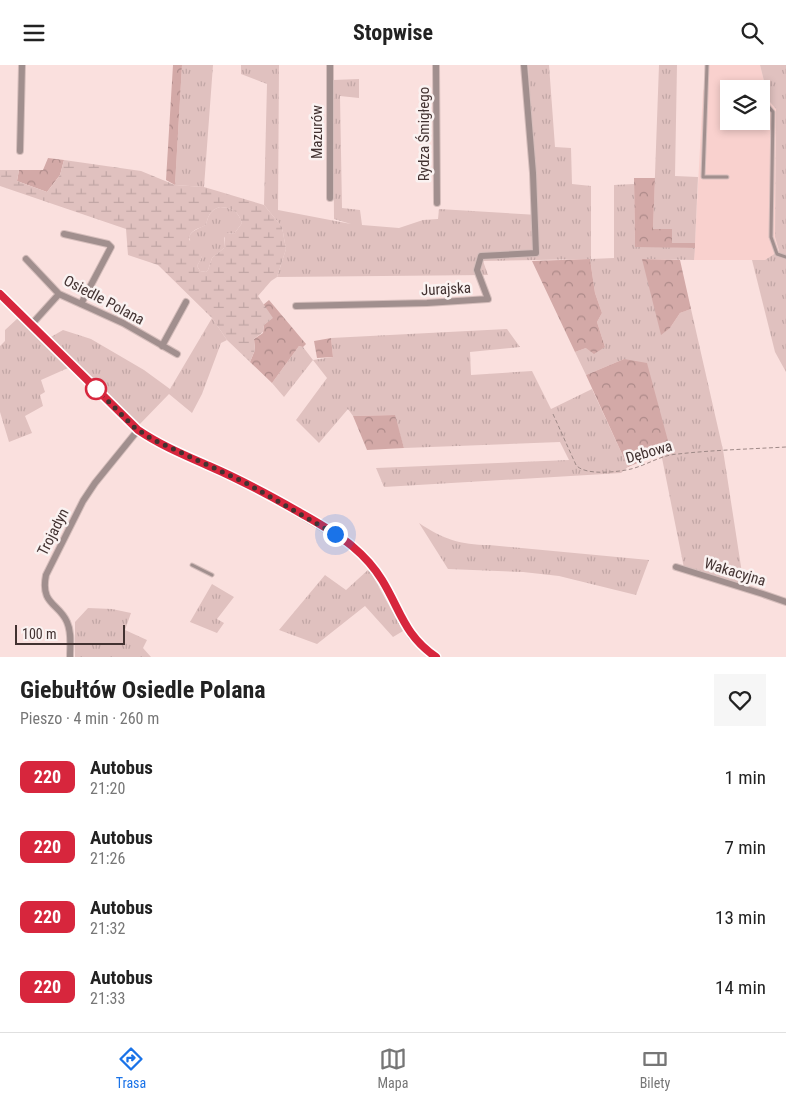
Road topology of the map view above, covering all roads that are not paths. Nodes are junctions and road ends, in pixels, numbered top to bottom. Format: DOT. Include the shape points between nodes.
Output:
graph roads {
  1 [pos="22,65"];
  2 [pos="330,65"];
  3 [pos="436,65"];
  4 [pos="524,65"];
  5 [pos="707,65"];
  6 [pos="770,109"];
  7 [pos="20,151"];
  8 [pos="727,177"];
  9 [pos="330,198"];
  10 [pos="437,203"];
  11 [pos="64,234"];
  12 [pos="786,257"];
  13 [pos="26,259"];
  14 [pos="0,294"];
  15 [pos="60,295"];
  16 [pos="186,302"];
  17 [pos="81,304"];
  18 [pos="296,306"];
  19 [pos="32,325"];
  20 [pos="162,346"];
  21 [pos="178,354"];
  22 [pos="138,430"];
  23 [pos="192,565"];
  24 [pos="676,567"];
  25 [pos="212,575"];
  26 [pos="786,602"];
  27 [pos="70,657"];
  28 [pos="436,657"];
  1 -- 7 [label="street"];
  2 -- 9 [label="street, Mazurów"];
  3 -- 10 [label="street, Rydza Śmigłego"];
  4 -- 18 [label="street, Jurajska" via="536,253 481,256 477,270 488,299"];
  5 -- 8 [label="lane" via="703,177"];
  6 -- 12 [label="lane" via="771,237 777,253"];
  11 -- 17 [label="street" via="111,247"];
  13 -- 15 [label="street, Osiedle Polana"];
  14 -- 19 [label="street"];
  15 -- 17 [label="street, Osiedle Polana"];
  15 -- 19 [label="street"];
  16 -- 20 [label="street"];
  17 -- 20 [label="street, Osiedle Polana"];
  19 -- 22 [label="street"];
  20 -- 21 [label="street, Osiedle Polana"];
  22 -- 27 [label="street, Trojadyn" via="83,501 46,575 46,594 66,620 70,631"];
  22 -- 28 [label="street" via="270,496 344,540 376,571 412,636"];
  23 -- 25 [label="lane"];
  24 -- 26 [label="street, Wakacyjna"];
}
